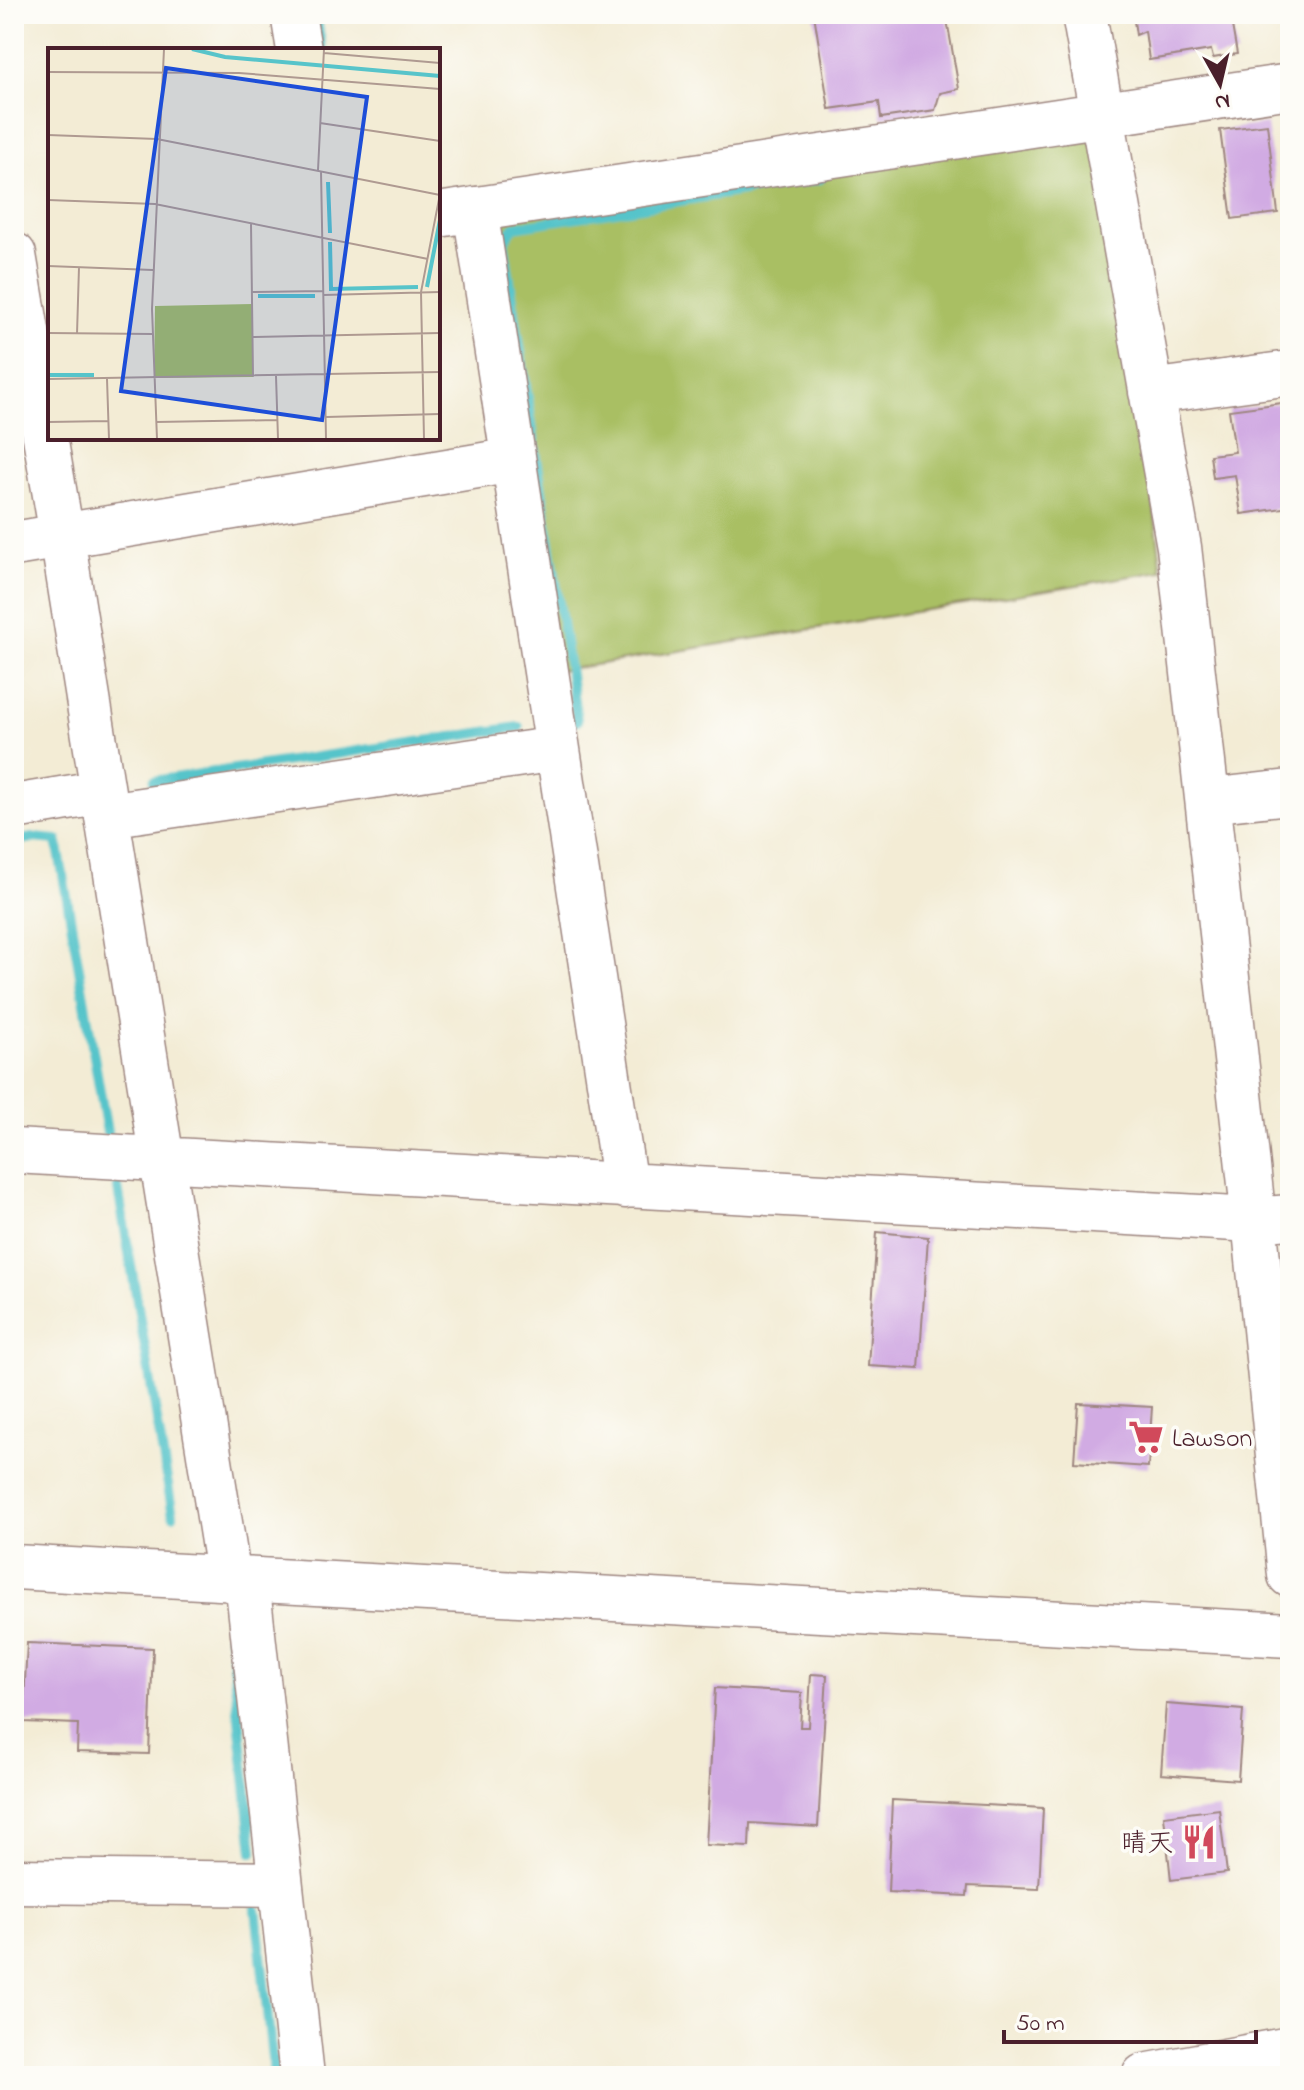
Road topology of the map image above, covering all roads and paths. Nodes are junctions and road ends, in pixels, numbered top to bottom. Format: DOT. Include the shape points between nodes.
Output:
graph roads {
  1 [pos="293,14"];
  2 [pos="1084,14"];
  3 [pos="299,48"];
  4 [pos="1290,86"];
  5 [pos="1103,115"];
  6 [pos="456,212"];
  7 [pos="24,277"];
  8 [pos="1290,373"];
  9 [pos="1151,392"];
  10 [pos="513,460"];
  11 [pos="62,536"];
  12 [pos="14,544"];
  13 [pos="557,749"];
  14 [pos="1290,792"];
  15 [pos="1208,801"];
  16 [pos="105,804"];
  17 [pos="14,807"];
  18 [pos="14,1151"];
  19 [pos="162,1161"];
  20 [pos="625,1186"];
  21 [pos="1272,1218"];
  22 [pos="14,1567"];
  23 [pos="1290,1575"];
  24 [pos="238,1579"];
  25 [pos="1290,1635"];
  26 [pos="14,1881"];
  27 [pos="280,1884"];
  28 [pos="1290,2049"];
  29 [pos="302,2076"];
  30 [pos="1144,2076"];
  1 -- 3 [label="street"];
  2 -- 5 [label="street"];
  4 -- 5 [label="street"];
  5 -- 6 [label="street"];
  5 -- 9 [label="street"];
  6 -- 10 [label="street"];
  7 -- 11 [label="street"];
  8 -- 9 [label="street"];
  9 -- 15 [label="street" via="1179,547"];
  10 -- 11 [label="street"];
  10 -- 13 [label="street"];
  11 -- 12 [label="street"];
  11 -- 16 [label="street"];
  13 -- 16 [label="street"];
  13 -- 20 [label="street"];
  14 -- 15 [label="street"];
  15 -- 21 [label="street"];
  16 -- 17 [label="street"];
  16 -- 19 [label="street"];
  18 -- 19 [label="street"];
  19 -- 20 [label="street"];
  19 -- 24 [label="street"];
  20 -- 21 [label="street"];
  21 -- 23 [label="street"];
  22 -- 24 [label="street"];
  24 -- 25 [label="street"];
  24 -- 27 [label="street"];
  26 -- 27 [label="street"];
  27 -- 29 [label="street"];
  28 -- 30 [label="street"];
}
